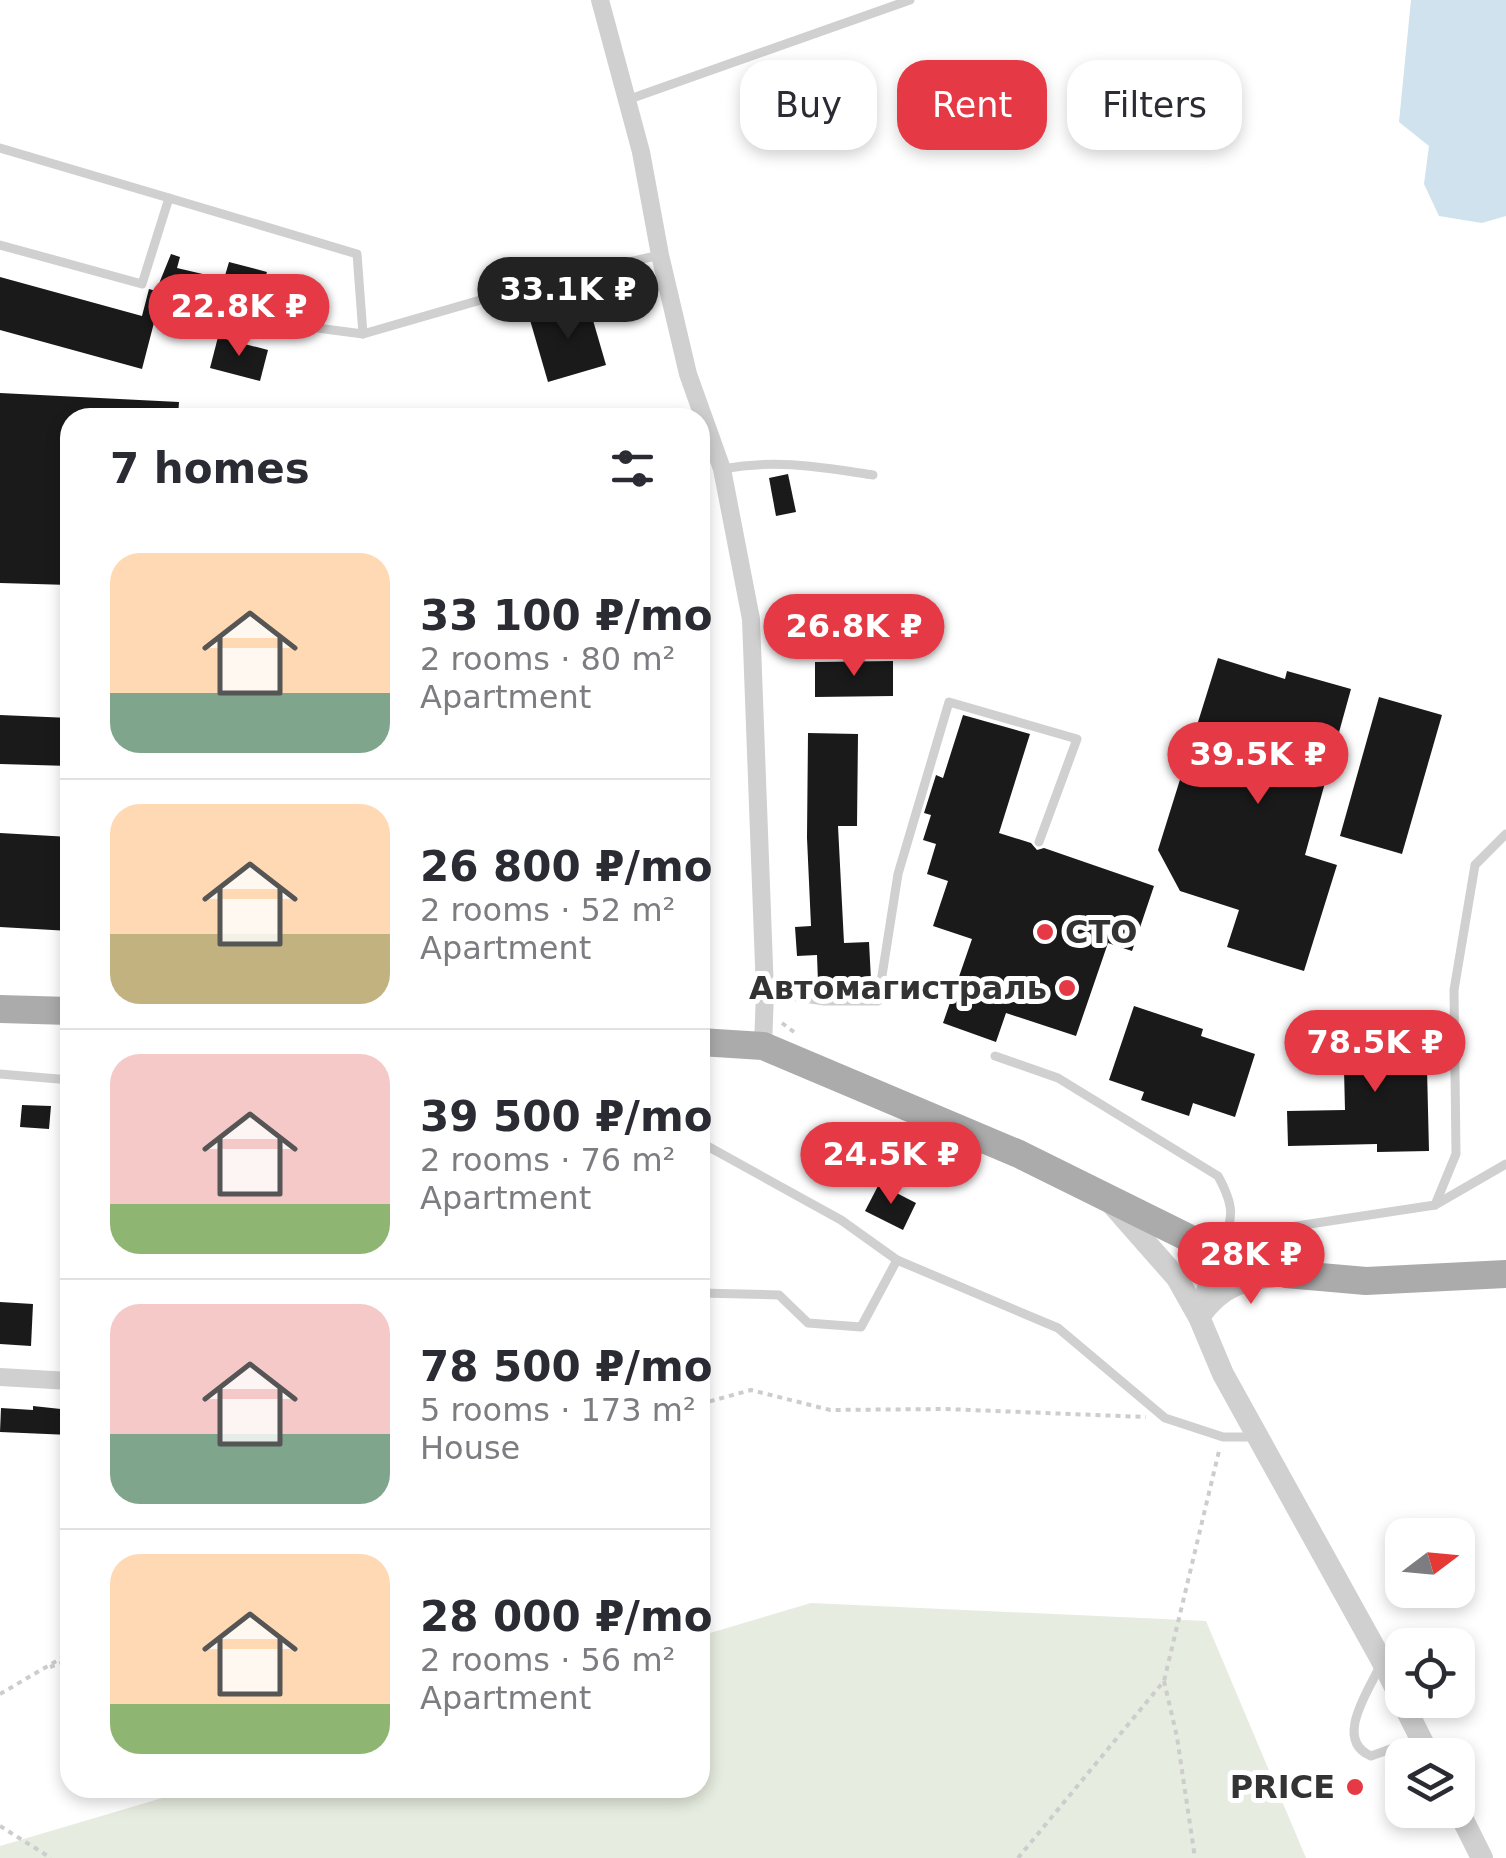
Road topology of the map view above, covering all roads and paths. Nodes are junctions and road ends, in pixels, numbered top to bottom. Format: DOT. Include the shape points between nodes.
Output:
graph roads {
  1 [pos="600,0"];
  2 [pos="910,0"];
  3 [pos="627,100"];
  4 [pos="0,148"];
  5 [pos="168,198"];
  6 [pos="0,245"];
  7 [pos="660,255"];
  8 [pos="186,311"];
  9 [pos="363,334"];
  10 [pos="700,408"];
  11 [pos="710,436"];
  12 [pos="722,470"];
  13 [pos="873,475"];
  14 [pos="1506,834"];
  15 [pos="1039,842"];
  16 [pos="772,993"];
  17 [pos="0,1009"];
  18 [pos="60,1011"];
  19 [pos="802,1038"];
  20 [pos="763,1046"];
  21 [pos="710,1050"];
  22 [pos="995,1056"];
  23 [pos="0,1074"];
  24 [pos="60,1079"];
  25 [pos="710,1147"];
  26 [pos="1506,1164"];
  27 [pos="1104,1196"];
  28 [pos="1435,1204"];
  29 [pos="1223,1242"];
  30 [pos="897,1260"];
  31 [pos="1286,1274"];
  32 [pos="1506,1274"];
  33 [pos="710,1293"];
  34 [pos="1200,1316"];
  35 [pos="0,1377"];
  36 [pos="60,1380"];
  37 [pos="710,1401"];
  38 [pos="1165,1418"];
  39 [pos="1223,1437"];
  40 [pos="1256,1437"];
  41 [pos="60,1662"];
  42 [pos="1382,1662"];
  43 [pos="1164,1681"];
  44 [pos="0,1694"];
  45 [pos="1420,1738"];
  46 [pos="1385,1754"];
  47 [pos="0,1826"];
  48 [pos="1467,1828"];
  49 [pos="51,1858"];
  50 [pos="1018,1858"];
  51 [pos="1195,1858"];
  52 [pos="1482,1858"];
  1 -- 3 [label="street"];
  2 -- 3 [label="lane"];
  3 -- 7 [label="street"];
  4 -- 5 [label="lane"];
  5 -- 6 [label="lane" via="142,284"];
  5 -- 9 [label="lane" via="357,254"];
  7 -- 9 [label="lane"];
  7 -- 10 [label="street"];
  8 -- 9 [label="lane"];
  11 -- 12 [label="street"];
  12 -- 13 [label="lane" via="790,462"];
  12 -- 16 [label="street" via="751,619"];
  14 -- 28 [label="lane" via="1475,865 1454,990 1456,1154"];
  15 -- 16 [label="lane" via="1076,739 949,702 898,874 878,1002"];
  16 -- 19 [label="path" via="780,1021"];
  16 -- 20 [label="street"];
  17 -- 18 [label="main road"];
  20 -- 21 [label="main road"];
  20 -- 27 [label="main road"];
  22 -- 29 [label="lane" via="1058,1078 1218,1176 1233,1204"];
  23 -- 24 [label="lane"];
  25 -- 30 [label="lane" via="842,1220"];
  26 -- 28 [label="lane"];
  27 -- 29 [label="main road"];
  27 -- 34 [label="street" via="1177,1278"];
  28 -- 29 [label="lane"];
  29 -- 31 [label="main road"];
  29 -- 34 [label="street"];
  30 -- 33 [label="lane" via="861,1327 808,1323 779,1295"];
  30 -- 38 [label="lane" via="1058,1328"];
  31 -- 32 [label="main road" via="1366,1281"];
  31 -- 34 [label="street" via="1228,1287"];
  34 -- 40 [label="street"];
  35 -- 36 [label="street"];
  37 -- 38 [label="path" via="751,1390 830,1410"];
  38 -- 39 [label="lane"];
  39 -- 40 [label="lane"];
  39 -- 43 [label="path"];
  40 -- 42 [label="street"];
  41 -- 44 [label="path"];
  42 -- 45 [label="street"];
  42 -- 46 [label="lane" via="1353,1727 1361,1752"];
  43 -- 50 [label="path"];
  43 -- 51 [label="path"];
  47 -- 49 [label="path"];
  48 -- 52 [label="street"];
}
